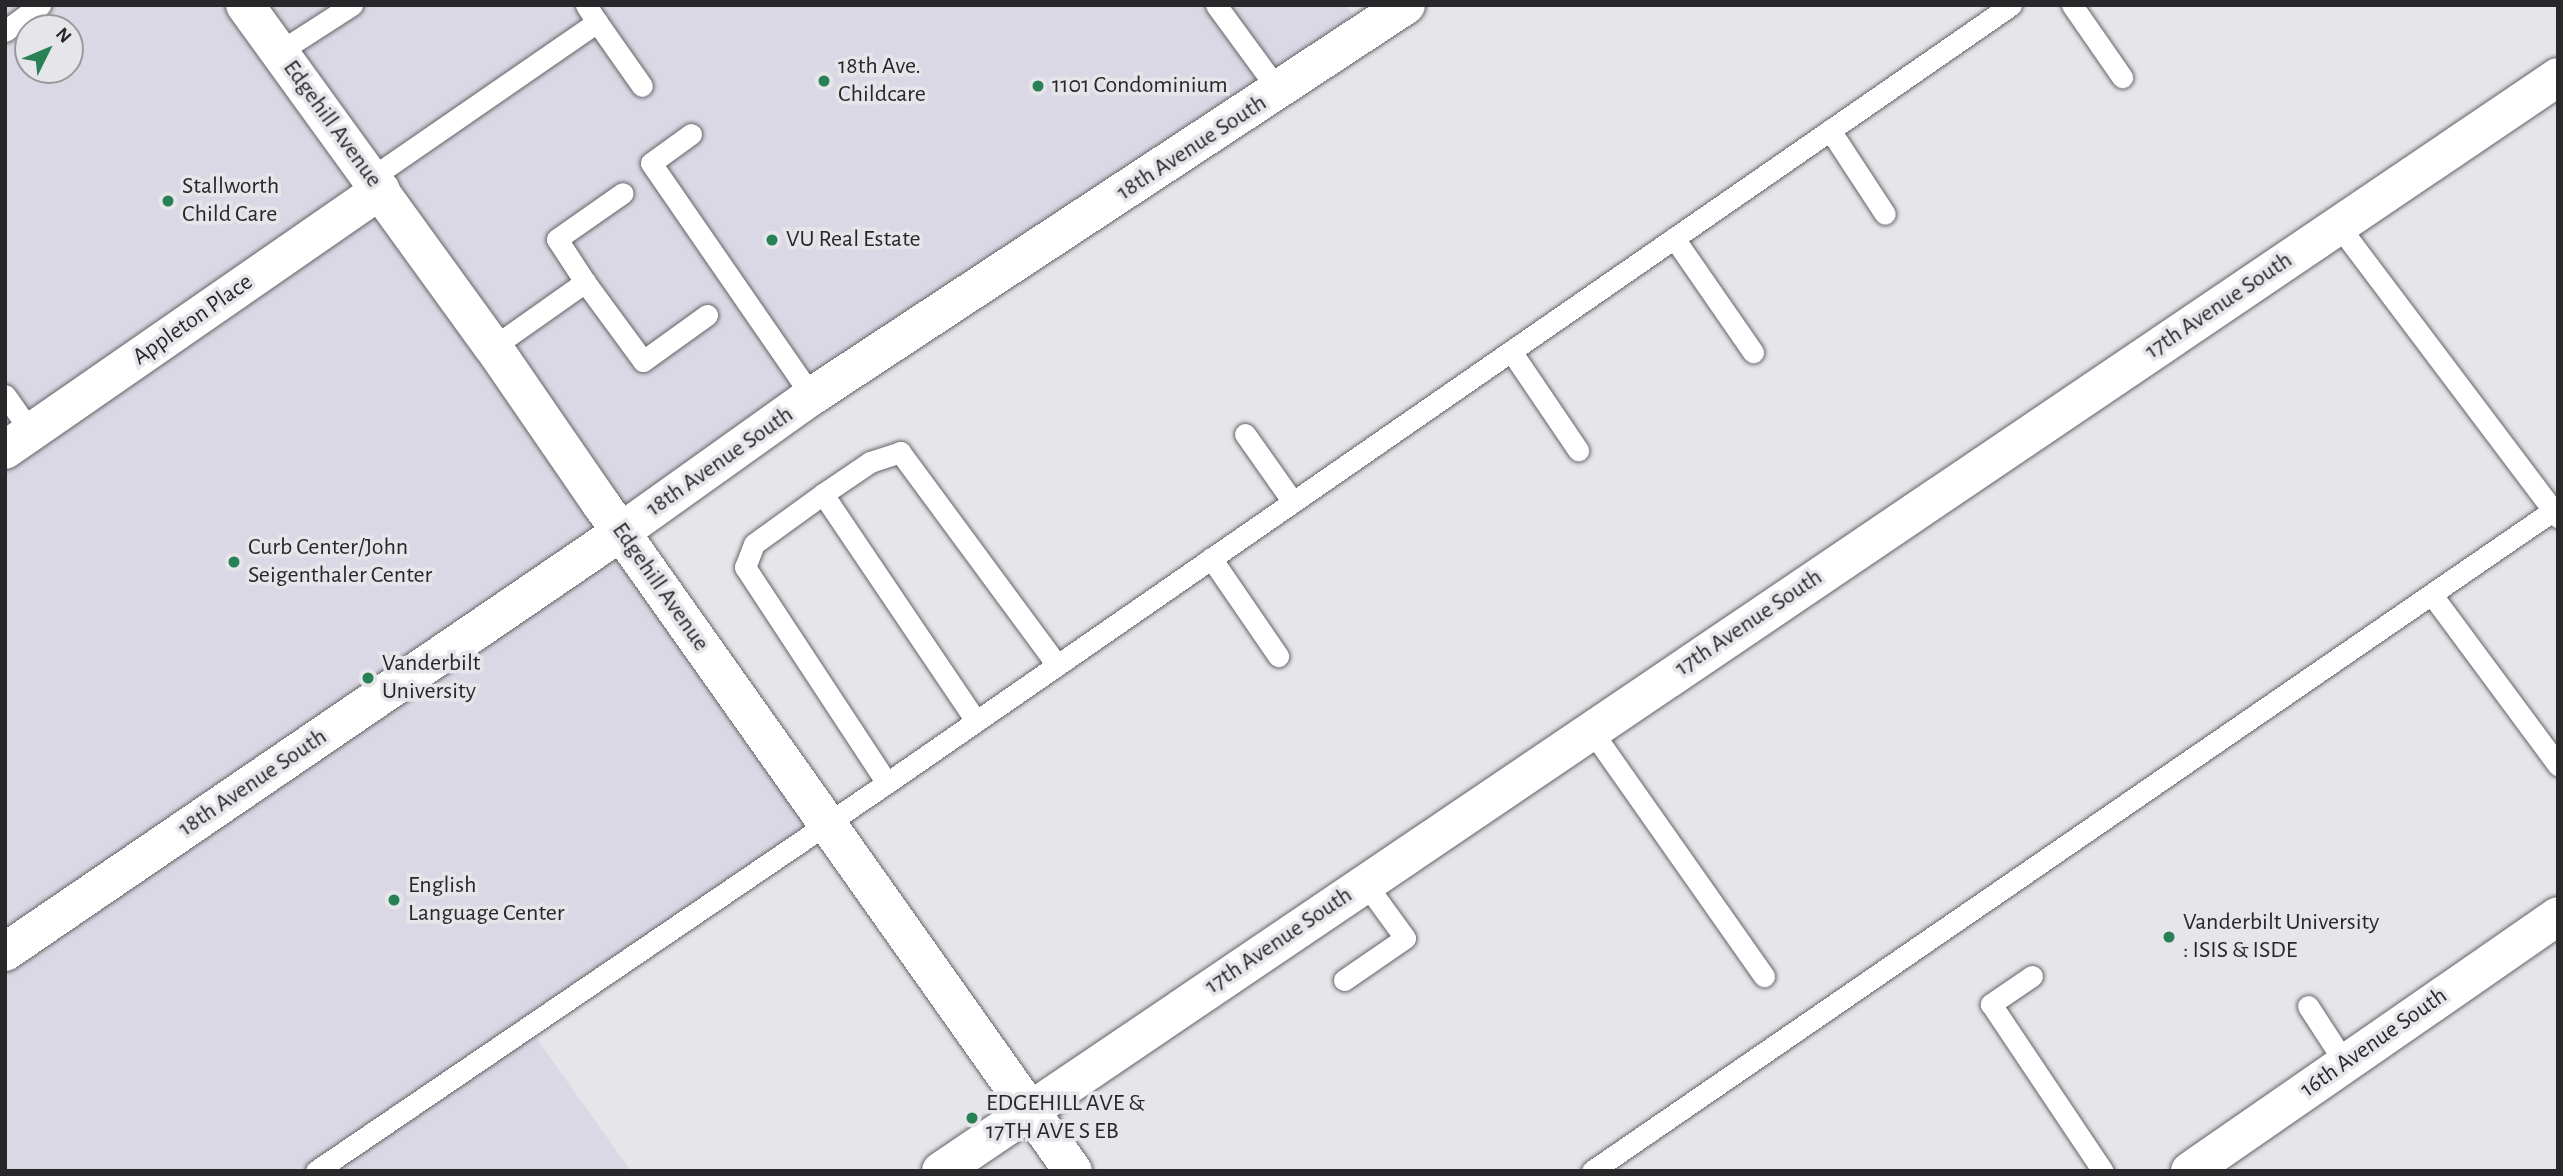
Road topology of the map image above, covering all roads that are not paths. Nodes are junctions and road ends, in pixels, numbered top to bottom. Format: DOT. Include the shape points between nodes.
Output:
graph roads {
  1 [pos="40,5"];
  2 [pos="245,5"];
  3 [pos="352,5"];
  4 [pos="1216,5"];
  5 [pos="1406,5"];
  6 [pos="2011,5"];
  7 [pos="2072,5"];
  8 [pos="591,13"];
  9 [pos="5,31"];
  10 [pos="279,52"];
  11 [pos="2122,77"];
  12 [pos="2558,77"];
  13 [pos="642,86"];
  14 [pos="1279,91"];
  15 [pos="1830,130"];
  16 [pos="691,134"];
  17 [pos="376,184"];
  18 [pos="623,193"];
  19 [pos="1885,214"];
  20 [pos="2338,225"];
  21 [pos="1674,238"];
  22 [pos="586,282"];
  23 [pos="707,315"];
  24 [pos="493,347"];
  25 [pos="1511,351"];
  26 [pos="1753,352"];
  27 [pos="5,395"];
  28 [pos="812,396"];
  29 [pos="1245,434"];
  30 [pos="18,441"];
  31 [pos="1578,450"];
  32 [pos="823,494"];
  33 [pos="1293,502"];
  34 [pos="2556,511"];
  35 [pos="621,532"];
  36 [pos="1211,558"];
  37 [pos="2432,595"];
  38 [pos="1278,656"];
  39 [pos="1057,665"];
  40 [pos="976,721"];
  41 [pos="1591,730"];
  42 [pos="2558,765"];
  43 [pos="887,783"];
  44 [pos="827,822"];
  45 [pos="1365,883"];
  46 [pos="2558,916"];
  47 [pos="5,952"];
  48 [pos="1764,976"];
  49 [pos="2032,976"];
  50 [pos="1344,980"];
  51 [pos="2308,1006"];
  52 [pos="2345,1063"];
  53 [pos="1031,1109"];
  54 [pos="316,1171"];
  55 [pos="941,1171"];
  56 [pos="1073,1171"];
  57 [pos="1592,1171"];
  58 [pos="2103,1171"];
  59 [pos="2190,1171"];
  1 -- 9 [label="lane"];
  2 -- 10 [label="street, Edgehill Avenue"];
  3 -- 10 [label="lane"];
  4 -- 14 [label="lane"];
  5 -- 14 [label="street, 18th Avenue South"];
  6 -- 15 [label="lane"];
  7 -- 11 [label="lane"];
  8 -- 13 [label="lane"];
  8 -- 17 [label="lane"];
  10 -- 17 [label="street, Edgehill Avenue"];
  12 -- 20 [label="street, 17th Avenue South"];
  14 -- 28 [label="street, 18th Avenue South"];
  15 -- 19 [label="lane"];
  15 -- 21 [label="lane"];
  16 -- 28 [label="lane" via="651,163"];
  17 -- 24 [label="street, Edgehill Avenue"];
  17 -- 30 [label="street, Appleton Place"];
  18 -- 22 [label="lane" via="557,239"];
  20 -- 34 [label="lane"];
  20 -- 41 [label="street, 17th Avenue South"];
  21 -- 25 [label="lane"];
  21 -- 26 [label="lane"];
  22 -- 23 [label="lane" via="643,361"];
  22 -- 24 [label="lane"];
  24 -- 35 [label="street, Edgehill Avenue"];
  25 -- 31 [label="lane"];
  25 -- 33 [label="lane"];
  27 -- 30 [label="lane"];
  28 -- 35 [label="street, 18th Avenue South"];
  29 -- 33 [label="lane"];
  32 -- 39 [label="lane" via="870,463 900,452"];
  32 -- 40 [label="lane"];
  32 -- 43 [label="lane" via="754,544 745,567"];
  33 -- 36 [label="lane"];
  34 -- 37 [label="lane"];
  35 -- 44 [label="street, Edgehill Avenue"];
  35 -- 47 [label="street, 18th Avenue South"];
  36 -- 38 [label="lane"];
  36 -- 39 [label="lane"];
  37 -- 42 [label="lane"];
  37 -- 57 [label="lane"];
  39 -- 40 [label="lane"];
  40 -- 43 [label="lane"];
  41 -- 45 [label="street, 17th Avenue South"];
  41 -- 48 [label="lane"];
  43 -- 44 [label="lane"];
  44 -- 53 [label="street, Edgehill Avenue"];
  44 -- 54 [label="lane"];
  45 -- 50 [label="lane" via="1405,939"];
  45 -- 53 [label="street, 17th Avenue South"];
  46 -- 52 [label="street, 16th Avenue South"];
  49 -- 58 [label="lane" via="1991,1004"];
  51 -- 52 [label="lane"];
  52 -- 59 [label="street, 16th Avenue South"];
  53 -- 55 [label="street, 17th Avenue South"];
  53 -- 56 [label="street, Edgehill Avenue"];
}
